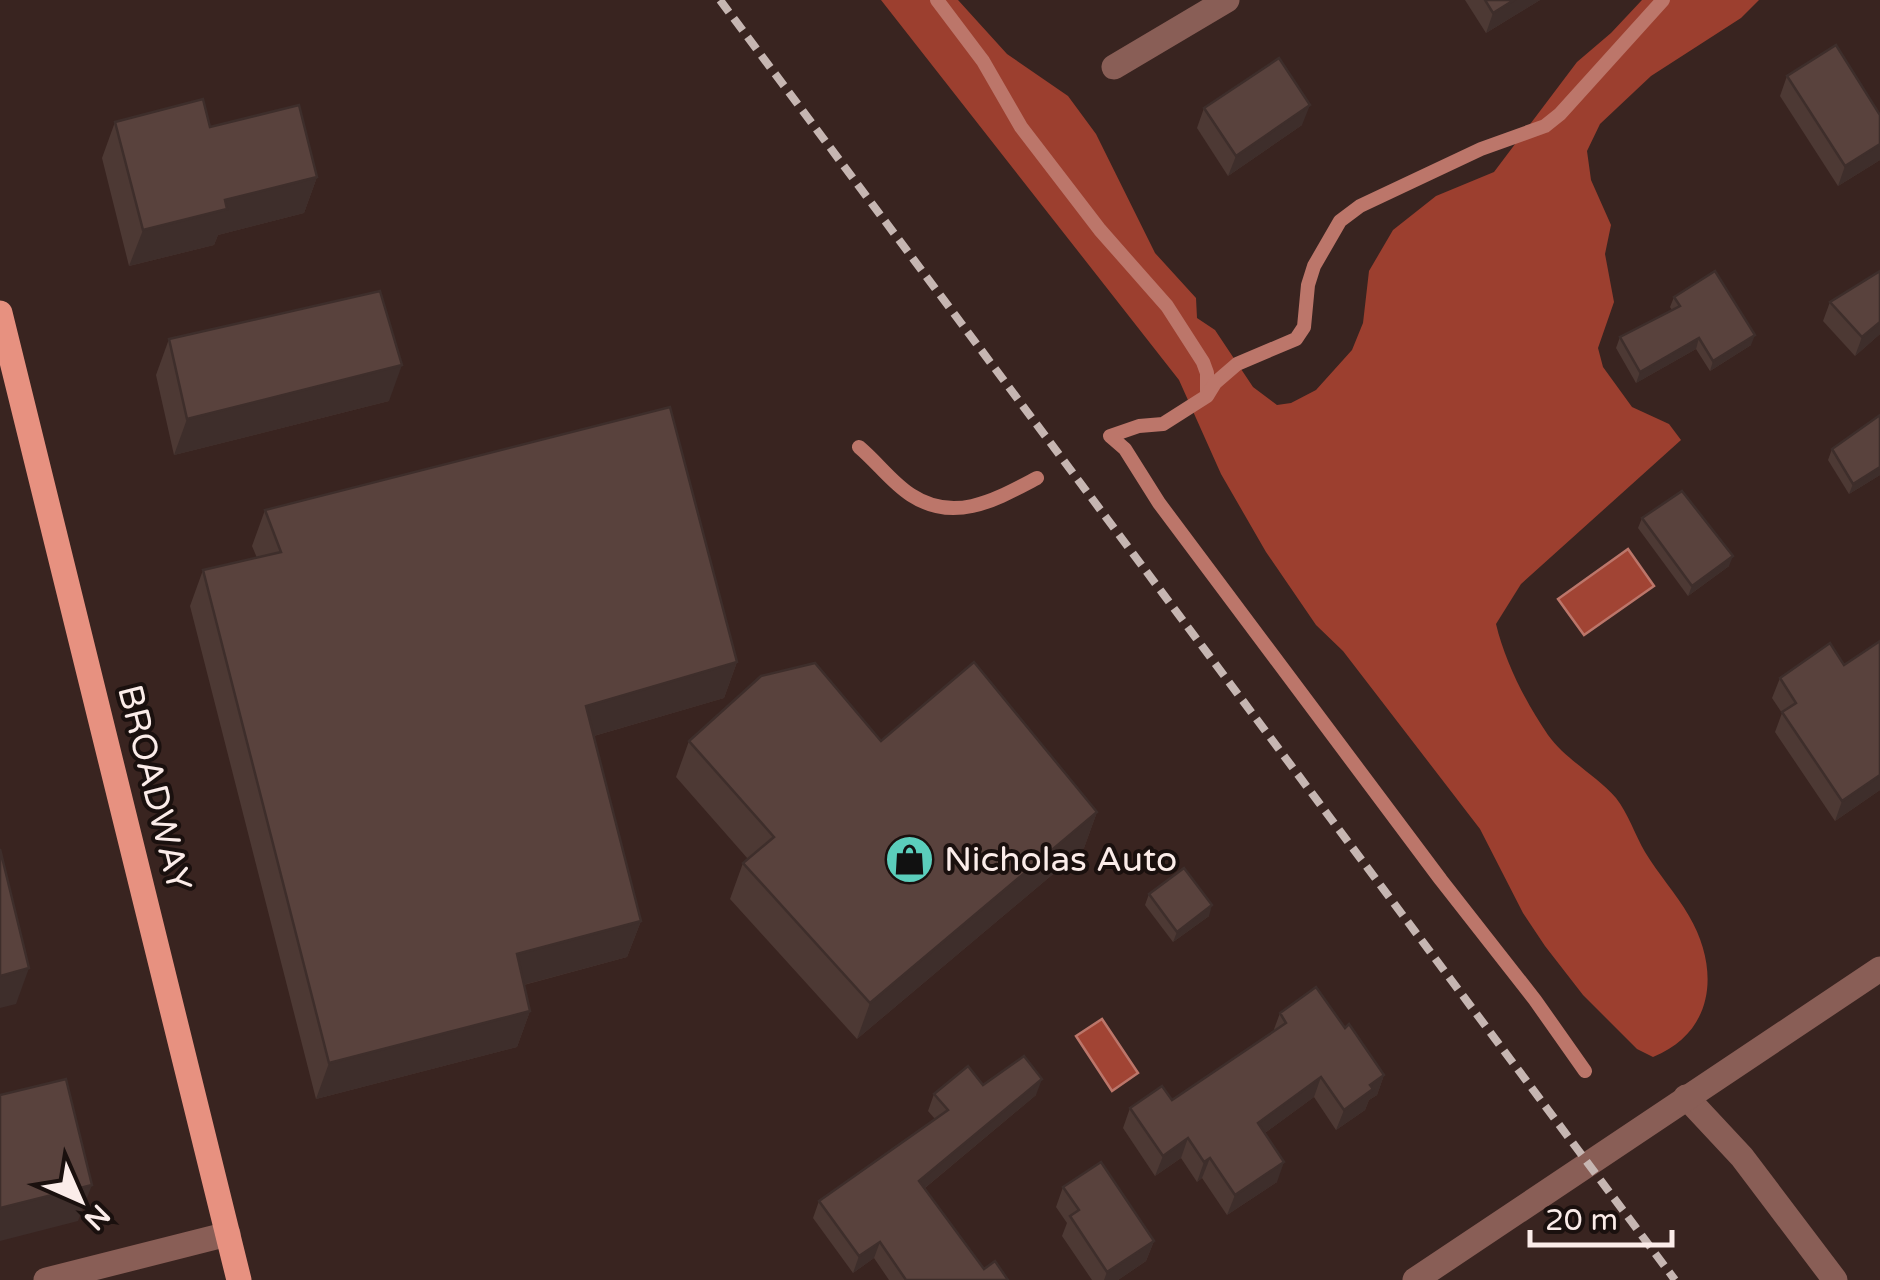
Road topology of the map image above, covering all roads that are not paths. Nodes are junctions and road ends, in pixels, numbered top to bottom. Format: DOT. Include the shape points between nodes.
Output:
graph roads {
  1 [pos="1226,0"];
  2 [pos="1114,67"];
  3 [pos="0,313"];
  4 [pos="1880,969"];
  5 [pos="1686,1098"];
  6 [pos="228,1234"];
  7 [pos="46,1280"];
  8 [pos="240,1280"];
  9 [pos="1415,1280"];
  10 [pos="1835,1280"];
  1 -- 2 [label="street"];
  3 -- 6 [label="main road, BROADWAY"];
  4 -- 5 [label="street"];
  5 -- 9 [label="street"];
  5 -- 10 [label="street" via="1742,1157"];
  6 -- 7 [label="street"];
  6 -- 8 [label="main road, BROADWAY"];
}
